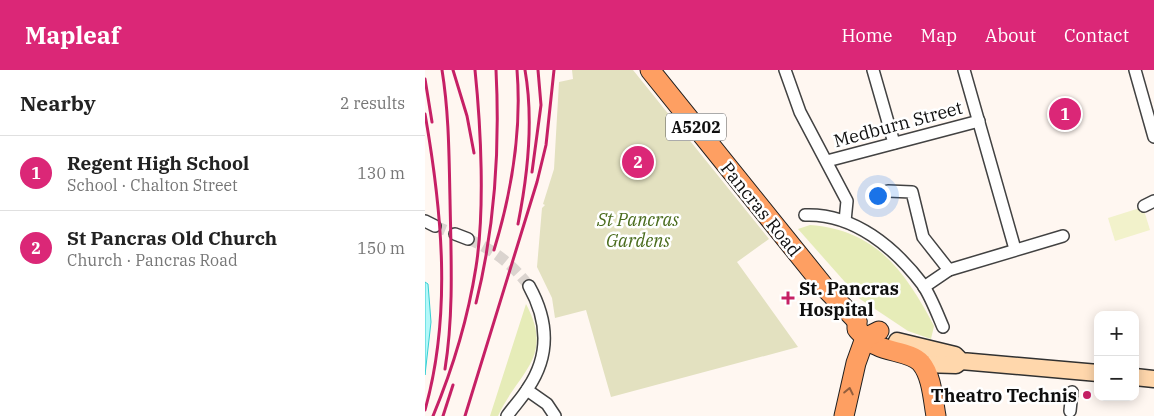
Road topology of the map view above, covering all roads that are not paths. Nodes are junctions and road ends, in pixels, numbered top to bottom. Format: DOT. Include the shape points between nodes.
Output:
graph roads {
  1 [pos="650,70"];
  2 [pos="785,70"];
  3 [pos="873,70"];
  4 [pos="964,70"];
  5 [pos="1135,70"];
  6 [pos="979,121"];
  7 [pos="1154,137"];
  8 [pos="894,143"];
  9 [pos="827,161"];
  10 [pos="887,191"];
  11 [pos="805,214"];
  12 [pos="845,222"];
  13 [pos="455,234"];
  14 [pos="1063,236"];
  15 [pos="467,239"];
  16 [pos="1015,249"];
  17 [pos="949,270"];
  18 [pos="529,286"];
  19 [pos="924,287"];
  20 [pos="943,327"];
  21 [pos="867,330"];
  22 [pos="897,341"];
  23 [pos="918,361"];
  24 [pos="961,361"];
  25 [pos="1094,374"];
  26 [pos="1139,377"];
  27 [pos="1154,379"];
  28 [pos="527,390"];
  29 [pos="1072,392"];
  30 [pos="1070,411"];
  31 [pos="507,416"];
  32 [pos="555,416"];
  33 [pos="843,416"];
  34 [pos="936,416"];
  1 -- 21 [label="main road, Pancras Road / A5202" via="827,290"];
  2 -- 9 [label="street" via="801,112"];
  3 -- 8 [label="street"];
  4 -- 6 [label="street"];
  5 -- 7 [label="street"];
  6 -- 8 [label="street, Medburn Street"];
  6 -- 16 [label="street"];
  8 -- 9 [label="street, Medburn Street"];
  9 -- 12 [label="street" via="847,200"];
  10 -- 17 [label="street" via="912,192 923,237"];
  11 -- 12 [label="street"];
  12 -- 19 [label="street" via="896,253"];
  13 -- 15 [label="street"];
  14 -- 16 [label="street"];
  16 -- 17 [label="street"];
  17 -- 19 [label="street"];
  18 -- 28 [label="street" via="541,312 545,343 540,365"];
  19 -- 20 [label="street"];
  21 -- 22 [label="main road, A5202"];
  21 -- 23 [label="main road, A5202" via="876,346"];
  33 -- 21 [label="main road, one-way"];
  22 -- 23 [label="main road, A5202"];
  22 -- 24 [label="main road" via="955,355"];
  23 -- 24 [label="main road" via="955,365"];
  23 -- 34 [label="main road, A5202" via="931,388"];
  24 -- 25 [label="main road"];
  26 -- 27 [label="main road"];
  28 -- 31 [label="street"];
  28 -- 32 [label="street" via="547,404"];
  29 -- 30 [label="street"];
}
